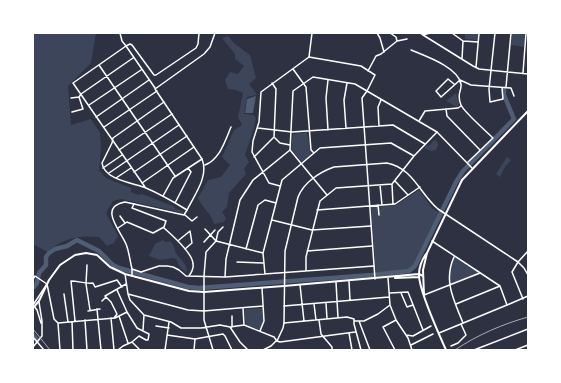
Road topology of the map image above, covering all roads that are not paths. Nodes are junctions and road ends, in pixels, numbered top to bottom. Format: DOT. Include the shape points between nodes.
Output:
graph roads {
  1 [pos="120,33"];
  2 [pos="199,33"];
  3 [pos="215,33"];
  4 [pos="312,33"];
  5 [pos="377,33"];
  6 [pos="390,33"];
  7 [pos="420,33"];
  8 [pos="430,33"];
  9 [pos="452,33"];
  10 [pos="479,33"];
  11 [pos="495,33"];
  12 [pos="511,33"];
  13 [pos="526,33"];
  14 [pos="423,35"];
  15 [pos="407,39"];
  16 [pos="397,41"];
  17 [pos="463,41"];
  18 [pos="478,42"];
  19 [pos="126,46"];
  20 [pos="411,50"];
  21 [pos="384,52"];
  22 [pos="309,57"];
  23 [pos="133,58"];
  24 [pos="462,59"];
  25 [pos="99,66"];
  26 [pos="476,67"];
  27 [pos="293,68"];
  28 [pos="141,70"];
  29 [pos="491,70"];
  30 [pos="368,71"];
  31 [pos="508,71"];
  32 [pos="523,73"];
  33 [pos="528,74"];
  34 [pos="107,76"];
  35 [pos="149,80"];
  36 [pos="328,80"];
  37 [pos="460,80"];
  38 [pos="304,83"];
  39 [pos="347,83"];
  40 [pos="272,84"];
  41 [pos="454,84"];
  42 [pos="490,86"];
  43 [pos="114,88"];
  44 [pos="502,88"];
  45 [pos="506,88"];
  46 [pos="155,89"];
  47 [pos="157,91"];
  48 [pos="366,91"];
  49 [pos="81,94"];
  50 [pos="514,96"];
  51 [pos="79,97"];
  52 [pos="71,98"];
  53 [pos="122,99"];
  54 [pos="382,100"];
  55 [pos="164,102"];
  56 [pos="89,105"];
  57 [pos="461,106"];
  58 [pos="446,109"];
  59 [pos="130,110"];
  60 [pos="528,111"];
  61 [pos="72,112"];
  62 [pos="172,114"];
  63 [pos="96,117"];
  64 [pos="137,121"];
  65 [pos="419,121"];
  66 [pos="179,125"];
  67 [pos="379,126"];
  68 [pos="104,127"];
  69 [pos="231,127"];
  70 [pos="363,127"];
  71 [pos="258,128"];
  72 [pos="346,128"];
  73 [pos="274,130"];
  74 [pos="328,130"];
  75 [pos="310,131"];
  76 [pos="145,132"];
  77 [pos="292,132"];
  78 [pos="437,132"];
  79 [pos="187,136"];
  80 [pos="274,137"];
  81 [pos="112,140"];
  82 [pos="152,143"];
  83 [pos="426,144"];
  84 [pos="290,145"];
  85 [pos="365,145"];
  86 [pos="194,147"];
  87 [pos="119,150"];
  88 [pos="290,150"];
  89 [pos="480,150"];
  90 [pos="160,154"];
  91 [pos="314,154"];
  92 [pos="122,155"];
  93 [pos="414,156"];
  94 [pos="202,158"];
  95 [pos="254,158"];
  96 [pos="127,161"];
  97 [pos="468,162"];
  98 [pos="301,164"];
  99 [pos="366,164"];
  100 [pos="205,165"];
  101 [pos="168,166"];
  102 [pos="472,167"];
  103 [pos="103,168"];
  104 [pos="131,168"];
  105 [pos="188,168"];
  106 [pos="403,170"];
  107 [pos="134,172"];
  108 [pos="263,172"];
  109 [pos="109,174"];
  110 [pos="175,176"];
  111 [pos="116,178"];
  112 [pos="313,178"];
  113 [pos="395,181"];
  114 [pos="142,183"];
  115 [pos="392,184"];
  116 [pos="368,185"];
  117 [pos="380,185"];
  118 [pos="280,186"];
  119 [pos="144,187"];
  120 [pos="420,187"];
  121 [pos="327,195"];
  122 [pos="408,195"];
  123 [pos="163,196"];
  124 [pos="175,203"];
  125 [pos="276,203"];
  126 [pos="134,204"];
  127 [pos="394,204"];
  128 [pos="378,205"];
  129 [pos="382,205"];
  130 [pos="369,206"];
  131 [pos="187,210"];
  132 [pos="317,210"];
  133 [pos="444,213"];
  134 [pos="184,215"];
  135 [pos="379,215"];
  136 [pos="120,216"];
  137 [pos="196,217"];
  138 [pos="272,220"];
  139 [pos="125,223"];
  140 [pos="291,225"];
  141 [pos="371,226"];
  142 [pos="164,227"];
  143 [pos="224,227"];
  144 [pos="117,228"];
  145 [pos="205,229"];
  146 [pos="215,230"];
  147 [pos="312,230"];
  148 [pos="210,235"];
  149 [pos="178,241"];
  150 [pos="216,241"];
  151 [pos="432,241"];
  152 [pos="204,242"];
  153 [pos="230,245"];
  154 [pos="372,246"];
  155 [pos="185,249"];
  156 [pos="246,249"];
  157 [pos="307,250"];
  158 [pos="528,251"];
  159 [pos="427,252"];
  160 [pos="263,253"];
  161 [pos="455,256"];
  162 [pos="237,262"];
  163 [pos="518,262"];
  164 [pos="264,263"];
  165 [pos="87,265"];
  166 [pos="374,266"];
  167 [pos="132,269"];
  168 [pos="306,270"];
  169 [pos="284,273"];
  170 [pos="480,273"];
  171 [pos="125,274"];
  172 [pos="265,274"];
  173 [pos="132,275"];
  174 [pos="528,275"];
  175 [pos="189,276"];
  176 [pos="204,276"];
  177 [pos="419,276"];
  178 [pos="423,276"];
  179 [pos="226,277"];
  180 [pos="375,278"];
  181 [pos="388,278"];
  182 [pos="33,279"];
  183 [pos="349,281"];
  184 [pos="336,282"];
  185 [pos="47,284"];
  186 [pos="86,284"];
  187 [pos="126,284"];
  188 [pos="300,284"];
  189 [pos="284,285"];
  190 [pos="449,285"];
  191 [pos="500,286"];
  192 [pos="122,287"];
  193 [pos="261,287"];
  194 [pos="117,290"];
  195 [pos="204,290"];
  196 [pos="400,292"];
  197 [pos="390,293"];
  198 [pos="64,294"];
  199 [pos="128,294"];
  200 [pos="424,295"];
  201 [pos="528,296"];
  202 [pos="106,297"];
  203 [pos="389,298"];
  204 [pos="523,299"];
  205 [pos="350,300"];
  206 [pos="39,301"];
  207 [pos="102,301"];
  208 [pos="337,301"];
  209 [pos="326,302"];
  210 [pos="314,303"];
  211 [pos="302,304"];
  212 [pos="456,304"];
  213 [pos="34,305"];
  214 [pos="390,305"];
  215 [pos="413,305"];
  216 [pos="507,305"];
  217 [pos="263,306"];
  218 [pos="284,306"];
  219 [pos="243,308"];
  220 [pos="97,309"];
  221 [pos="100,309"];
  222 [pos="204,311"];
  223 [pos="127,312"];
  224 [pos="144,315"];
  225 [pos="119,316"];
  226 [pos="232,316"];
  227 [pos="112,318"];
  228 [pos="338,318"];
  229 [pos="98,319"];
  230 [pos="327,319"];
  231 [pos="85,320"];
  232 [pos="316,320"];
  233 [pos="319,320"];
  234 [pos="396,320"];
  235 [pos="74,321"];
  236 [pos="304,321"];
  237 [pos="355,321"];
  238 [pos="359,321"];
  239 [pos="68,322"];
  240 [pos="170,322"];
  241 [pos="58,323"];
  242 [pos="284,323"];
  243 [pos="462,324"];
  244 [pos="42,325"];
  245 [pos="244,325"];
  246 [pos="156,326"];
  247 [pos="431,326"];
  248 [pos="206,327"];
  249 [pos="231,327"];
  250 [pos="169,328"];
  251 [pos="528,329"];
  252 [pos="143,330"];
  253 [pos="423,330"];
  254 [pos="260,331"];
  255 [pos="356,332"];
  256 [pos="349,333"];
  257 [pos="439,333"];
  258 [pos="406,334"];
  259 [pos="433,334"];
  260 [pos="167,335"];
  261 [pos="323,336"];
  262 [pos="33,337"];
  263 [pos="210,337"];
  264 [pos="195,339"];
  265 [pos="276,341"];
  266 [pos="38,342"];
  267 [pos="132,342"];
  268 [pos="128,343"];
  269 [pos="528,345"];
  270 [pos="33,346"];
  271 [pos="411,346"];
  272 [pos="451,346"];
  273 [pos="122,349"];
  274 [pos="36,350"];
  275 [pos="44,350"];
  276 [pos="60,350"];
  277 [pos="73,350"];
  278 [pos="87,350"];
  279 [pos="101,350"];
  280 [pos="114,350"];
  281 [pos="118,350"];
  282 [pos="140,350"];
  283 [pos="165,350"];
  284 [pos="194,350"];
  285 [pos="213,350"];
  286 [pos="232,350"];
  287 [pos="248,350"];
  288 [pos="263,350"];
  289 [pos="332,350"];
  290 [pos="352,350"];
  291 [pos="361,350"];
  292 [pos="370,350"];
  293 [pos="394,350"];
  294 [pos="412,350"];
  295 [pos="446,350"];
  296 [pos="474,350"];
  297 [pos="515,350"];
  1 -- 19 [label="street"];
  2 -- 19 [label="street" via="196,48 156,75 132,45"];
  3 -- 46 [label="street" via="210,47 204,54"];
  4 -- 22 [label="street"];
  5 -- 21 [label="street"];
  6 -- 16 [label="street"];
  7 -- 14 [label="street"];
  8 -- 14 [label="street"];
  9 -- 17 [label="street"];
  10 -- 18 [label="street"];
  11 -- 29 [label="street"];
  12 -- 31 [label="street"];
  13 -- 32 [label="street"];
  14 -- 24 [label="street"];
  15 -- 16 [label="street"];
  16 -- 21 [label="street"];
  17 -- 18 [label="street"];
  17 -- 24 [label="street"];
  18 -- 26 [label="street"];
  19 -- 23 [label="street"];
  19 -- 25 [label="street"];
  20 -- 37 [label="street" via="448,67"];
  21 -- 30 [label="street" via="376,56"];
  22 -- 27 [label="street"];
  22 -- 30 [label="street" via="361,66"];
  23 -- 28 [label="street"];
  23 -- 34 [label="street"];
  24 -- 26 [label="street"];
  25 -- 34 [label="street"];
  25 -- 49 [label="street" via="73,83"];
  26 -- 29 [label="street"];
  27 -- 38 [label="street"];
  27 -- 40 [label="street"];
  28 -- 35 [label="street"];
  28 -- 43 [label="street"];
  29 -- 31 [label="street"];
  29 -- 42 [label="street"];
  30 -- 48 [label="street" via="375,75"];
  31 -- 32 [label="street"];
  31 -- 45 [label="street"];
  32 -- 33 [label="street"];
  34 -- 43 [label="street"];
  34 -- 49 [label="street"];
  35 -- 46 [label="street"];
  35 -- 53 [label="street"];
  36 -- 38 [label="street" via="312,77"];
  36 -- 39 [label="street"];
  36 -- 74 [label="street"];
  37 -- 41 [label="street"];
  37 -- 42 [label="street" via="471,85"];
  37 -- 57 [label="street" via="458,96"];
  38 -- 75 [label="street"];
  38 -- 77 [label="street" via="293,91"];
  39 -- 48 [label="street" via="355,84"];
  39 -- 72 [label="street" via="344,100"];
  40 -- 71 [label="street" via="261,92"];
  40 -- 73 [label="street" via="276,89"];
  41 -- 41 [label="street" via="441,97 436,91 448,79"];
  42 -- 44 [label="street"];
  42 -- 44 [label="street" via="490,102 503,99"];
  43 -- 53 [label="street"];
  43 -- 56 [label="street"];
  44 -- 45 [label="street"];
  45 -- 50 [label="street" via="511,88"];
  46 -- 47 [label="street"];
  47 -- 55 [label="street"];
  47 -- 59 [label="street"];
  48 -- 54 [label="street"];
  48 -- 70 [label="street" via="362,98"];
  49 -- 51 [label="street"];
  49 -- 56 [label="street"];
  51 -- 52 [label="street"];
  51 -- 61 [label="street" via="84,109"];
  53 -- 59 [label="street"];
  53 -- 63 [label="street"];
  54 -- 65 [label="street"];
  54 -- 67 [label="street" via="378,107"];
  55 -- 62 [label="street"];
  55 -- 64 [label="street"];
  56 -- 63 [label="street"];
  57 -- 58 [label="street"];
  57 -- 89 [label="street" via="493,138"];
  58 -- 65 [label="street" via="425,111"];
  58 -- 89 [label="street" via="447,116"];
  59 -- 64 [label="street"];
  59 -- 68 [label="street"];
  60 -- 102 [label="main road"];
  62 -- 66 [label="street"];
  62 -- 76 [label="street"];
  63 -- 68 [label="street"];
  64 -- 76 [label="street"];
  64 -- 81 [label="street"];
  65 -- 78 [label="street"];
  66 -- 79 [label="street"];
  66 -- 82 [label="street"];
  67 -- 70 [label="street"];
  67 -- 83 [label="street" via="393,125"];
  68 -- 81 [label="street"];
  69 -- 100 [label="street" via="217,156"];
  70 -- 72 [label="street"];
  70 -- 85 [label="street"];
  71 -- 73 [label="street"];
  71 -- 95 [label="street" via="253,141"];
  72 -- 74 [label="street"];
  73 -- 77 [label="street"];
  73 -- 80 [label="street"];
  74 -- 75 [label="street"];
  75 -- 77 [label="street"];
  75 -- 91 [label="street" via="311,150"];
  76 -- 82 [label="street"];
  76 -- 87 [label="street"];
  77 -- 84 [label="street"];
  78 -- 83 [label="street"];
  78 -- 97 [label="street"];
  79 -- 86 [label="street"];
  79 -- 90 [label="street"];
  80 -- 84 [label="street" via="280,143"];
  80 -- 95 [label="street"];
  81 -- 87 [label="street"];
  81 -- 103 [label="street" via="102,163"];
  82 -- 90 [label="street"];
  82 -- 96 [label="street"];
  83 -- 93 [label="street"];
  84 -- 88 [label="street"];
  85 -- 91 [label="street" via="320,148"];
  85 -- 93 [label="street" via="391,143"];
  85 -- 99 [label="street"];
  86 -- 94 [label="street"];
  86 -- 101 [label="street"];
  87 -- 92 [label="street"];
  88 -- 98 [label="street"];
  88 -- 108 [label="street"];
  89 -- 97 [label="street"];
  90 -- 101 [label="street"];
  90 -- 107 [label="street"];
  91 -- 98 [label="street"];
  92 -- 96 [label="street"];
  92 -- 103 [label="street"];
  93 -- 106 [label="street"];
  94 -- 100 [label="street"];
  94 -- 105 [label="street"];
  95 -- 108 [label="street"];
  96 -- 104 [label="street"];
  96 -- 109 [label="street"];
  97 -- 102 [label="street"];
  98 -- 112 [label="street"];
  98 -- 118 [label="street" via="282,180"];
  99 -- 106 [label="street" via="387,163"];
  99 -- 112 [label="street" via="334,167"];
  99 -- 116 [label="street"];
  100 -- 131 [label="street" via="204,178"];
  101 -- 110 [label="street"];
  101 -- 114 [label="street"];
  102 -- 133 [label="main road"];
  103 -- 109 [label="street"];
  104 -- 107 [label="street"];
  104 -- 111 [label="street"];
  105 -- 110 [label="street"];
  105 -- 124 [label="street" via="191,172"];
  106 -- 113 [label="street"];
  106 -- 120 [label="street"];
  107 -- 114 [label="street"];
  108 -- 118 [label="street" via="269,183"];
  108 -- 153 [label="street" via="253,180 240,200"];
  109 -- 111 [label="street"];
  110 -- 123 [label="street"];
  111 -- 119 [label="street"];
  112 -- 121 [label="street"];
  112 -- 140 [label="street" via="300,190"];
  113 -- 115 [label="street"];
  113 -- 122 [label="street"];
  114 -- 119 [label="street"];
  115 -- 117 [label="street"];
  115 -- 127 [label="street"];
  116 -- 117 [label="street"];
  116 -- 121 [label="street" via="336,188"];
  116 -- 130 [label="street"];
  117 -- 129 [label="street"];
  118 -- 125 [label="street"];
  119 -- 123 [label="street"];
  120 -- 122 [label="street"];
  120 -- 133 [label="street" via="433,206"];
  121 -- 132 [label="street" via="320,201"];
  122 -- 127 [label="street"];
  123 -- 124 [label="street"];
  124 -- 131 [label="street"];
  125 -- 138 [label="street"];
  125 -- 156 [label="street" via="265,200 258,205"];
  126 -- 134 [label="street"];
  126 -- 142 [label="street" via="132,208 166,221"];
  126 -- 144 [label="street" via="125,202 115,206 111,212"];
  127 -- 129 [label="street"];
  128 -- 129 [label="street"];
  128 -- 130 [label="street"];
  128 -- 135 [label="street"];
  130 -- 132 [label="street"];
  130 -- 141 [label="street"];
  131 -- 134 [label="street"];
  132 -- 147 [label="street"];
  133 -- 151 [label="main road"];
  133 -- 163 [label="street"];
  134 -- 137 [label="street" via="192,221"];
  136 -- 139 [label="street"];
  138 -- 140 [label="street"];
  138 -- 160 [label="street"];
  139 -- 142 [label="street" via="153,233"];
  139 -- 144 [label="street"];
  140 -- 147 [label="street"];
  140 -- 169 [label="street"];
  141 -- 147 [label="street"];
  141 -- 154 [label="street"];
  142 -- 149 [label="street"];
  143 -- 150 [label="street" via="218,232"];
  144 -- 167 [label="street" via="126,245"];
  145 -- 148 [label="street"];
  146 -- 148 [label="street"];
  147 -- 157 [label="street"];
  148 -- 150 [label="street"];
  148 -- 152 [label="street"];
  149 -- 155 [label="street"];
  149 -- 155 [label="street" via="190,232 192,243"];
  150 -- 153 [label="street"];
  150 -- 176 [label="street" via="206,252"];
  151 -- 159 [label="main road"];
  151 -- 161 [label="street"];
  153 -- 156 [label="street"];
  153 -- 179 [label="street" via="226,259"];
  154 -- 157 [label="street"];
  154 -- 166 [label="street"];
  155 -- 175 [label="street" via="194,264"];
  156 -- 160 [label="street"];
  157 -- 168 [label="street"];
  158 -- 163 [label="street"];
  159 -- 177 [label="main road" via="422,260"];
  159 -- 178 [label="main road"];
  160 -- 164 [label="street"];
  161 -- 170 [label="street"];
  161 -- 190 [label="street" via="450,268"];
  162 -- 164 [label="street"];
  163 -- 174 [label="street"];
  163 -- 204 [label="street" via="512,272"];
  164 -- 172 [label="street"];
  165 -- 186 [label="street"];
  166 -- 168 [label="street"];
  166 -- 180 [label="street"];
  167 -- 173 [label="street"];
  167 -- 175 [label="street" via="141,272 167,266"];
  168 -- 169 [label="street"];
  169 -- 172 [label="street"];
  169 -- 189 [label="street"];
  170 -- 190 [label="street"];
  170 -- 191 [label="street"];
  171 -- 173 [label="main road"];
  171 -- 185 [label="main road" via="110,267 96,254 84,253 63,262"];
  171 -- 187 [label="street"];
  172 -- 179 [label="street"];
  173 -- 195 [label="main road" via="189,291"];
  175 -- 176 [label="street"];
  176 -- 179 [label="street"];
  176 -- 195 [label="street"];
  177 -- 178 [label="main road"];
  177 -- 181 [label="main road"];
  177 -- 200 [label="main road"];
  178 -- 200 [label="main road"];
  180 -- 181 [label="main road"];
  180 -- 183 [label="main road"];
  181 -- 197 [label="street"];
  182 -- 185 [label="street" via="35,276"];
  183 -- 184 [label="main road"];
  183 -- 205 [label="street"];
  184 -- 188 [label="main road"];
  184 -- 208 [label="street"];
  185 -- 206 [label="main road"];
  185 -- 213 [label="street"];
  185 -- 241 [label="street" via="54,319"];
  186 -- 192 [label="street" via="93,283 98,287 117,280"];
  186 -- 220 [label="street" via="89,311"];
  186 -- 235 [label="street" via="71,281"];
  187 -- 192 [label="street"];
  187 -- 199 [label="street"];
  188 -- 189 [label="main road"];
  188 -- 211 [label="street"];
  189 -- 193 [label="main road"];
  189 -- 218 [label="street"];
  190 -- 200 [label="street"];
  190 -- 212 [label="street"];
  191 -- 212 [label="street"];
  191 -- 216 [label="street"];
  192 -- 194 [label="street"];
  193 -- 195 [label="main road"];
  193 -- 217 [label="street"];
  194 -- 202 [label="street"];
  194 -- 223 [label="street"];
  195 -- 222 [label="street"];
  196 -- 197 [label="street"];
  196 -- 215 [label="street" via="408,292"];
  196 -- 215 [label="street" via="407,307"];
  197 -- 203 [label="street"];
  198 -- 239 [label="street"];
  199 -- 222 [label="street" via="188,310"];
  199 -- 224 [label="street"];
  200 -- 257 [label="main road"];
  201 -- 204 [label="street"];
  202 -- 207 [label="street"];
  202 -- 227 [label="street" via="117,314"];
  203 -- 205 [label="street"];
  203 -- 214 [label="street"];
  204 -- 216 [label="street"];
  205 -- 208 [label="street"];
  206 -- 213 [label="main road"];
  206 -- 244 [label="street"];
  208 -- 209 [label="street"];
  208 -- 228 [label="street"];
  209 -- 210 [label="street"];
  209 -- 230 [label="street"];
  210 -- 211 [label="street"];
  210 -- 232 [label="street"];
  211 -- 218 [label="street"];
  211 -- 236 [label="street"];
  212 -- 243 [label="street"];
  213 -- 244 [label="street"];
  214 -- 234 [label="street"];
  214 -- 238 [label="street" via="378,314"];
  215 -- 253 [label="street"];
  216 -- 243 [label="street"];
  217 -- 219 [label="street"];
  217 -- 254 [label="street" via="264,321"];
  218 -- 242 [label="street"];
  219 -- 222 [label="street"];
  219 -- 245 [label="street"];
  220 -- 221 [label="street"];
  220 -- 229 [label="street"];
  222 -- 248 [label="street"];
  223 -- 225 [label="street"];
  223 -- 252 [label="street" via="137,328"];
  224 -- 240 [label="street"];
  224 -- 252 [label="street"];
  225 -- 227 [label="street"];
  225 -- 268 [label="street"];
  226 -- 249 [label="street"];
  227 -- 229 [label="street"];
  227 -- 280 [label="street"];
  228 -- 230 [label="street"];
  228 -- 237 [label="street"];
  229 -- 231 [label="street"];
  229 -- 279 [label="street"];
  230 -- 233 [label="street"];
  231 -- 235 [label="street"];
  231 -- 278 [label="street"];
  232 -- 233 [label="street"];
  232 -- 236 [label="street"];
  233 -- 261 [label="street"];
  234 -- 258 [label="street"];
  234 -- 293 [label="street" via="384,328"];
  235 -- 239 [label="street"];
  235 -- 277 [label="street"];
  236 -- 242 [label="street"];
  237 -- 238 [label="street"];
  237 -- 255 [label="street"];
  238 -- 292 [label="street"];
  239 -- 241 [label="street"];
  240 -- 248 [label="street" via="182,328"];
  240 -- 250 [label="street"];
  241 -- 276 [label="street"];
  242 -- 265 [label="street"];
  243 -- 257 [label="street"];
  243 -- 272 [label="street" via="466,335"];
  244 -- 266 [label="street" via="42,336"];
  245 -- 249 [label="street"];
  245 -- 254 [label="street"];
  246 -- 250 [label="street"];
  247 -- 253 [label="street"];
  248 -- 249 [label="street"];
  248 -- 263 [label="street"];
  249 -- 287 [label="street"];
  250 -- 260 [label="street"];
  251 -- 296 [label="street"];
  252 -- 267 [label="street" via="149,334 148,340 139,336"];
  253 -- 258 [label="street" via="413,336"];
  254 -- 265 [label="street" via="274,337"];
  255 -- 256 [label="street"];
  255 -- 291 [label="street"];
  256 -- 261 [label="street"];
  256 -- 290 [label="street"];
  257 -- 295 [label="main road"];
  258 -- 271 [label="street"];
  259 -- 271 [label="street"];
  260 -- 264 [label="street"];
  260 -- 283 [label="street"];
  261 -- 265 [label="street"];
  261 -- 289 [label="street"];
  262 -- 266 [label="street"];
  263 -- 264 [label="street"];
  263 -- 285 [label="street"];
  263 -- 286 [label="street" via="223,334"];
  264 -- 284 [label="street"];
  265 -- 288 [label="street"];
  266 -- 270 [label="street"];
  266 -- 275 [label="street"];
  267 -- 268 [label="street"];
  267 -- 282 [label="street"];
  268 -- 273 [label="street" via="122,346"];
  269 -- 297 [label="street"];
  270 -- 274 [label="street"];
  271 -- 294 [label="street"];
  273 -- 281 [label="street"];
}
